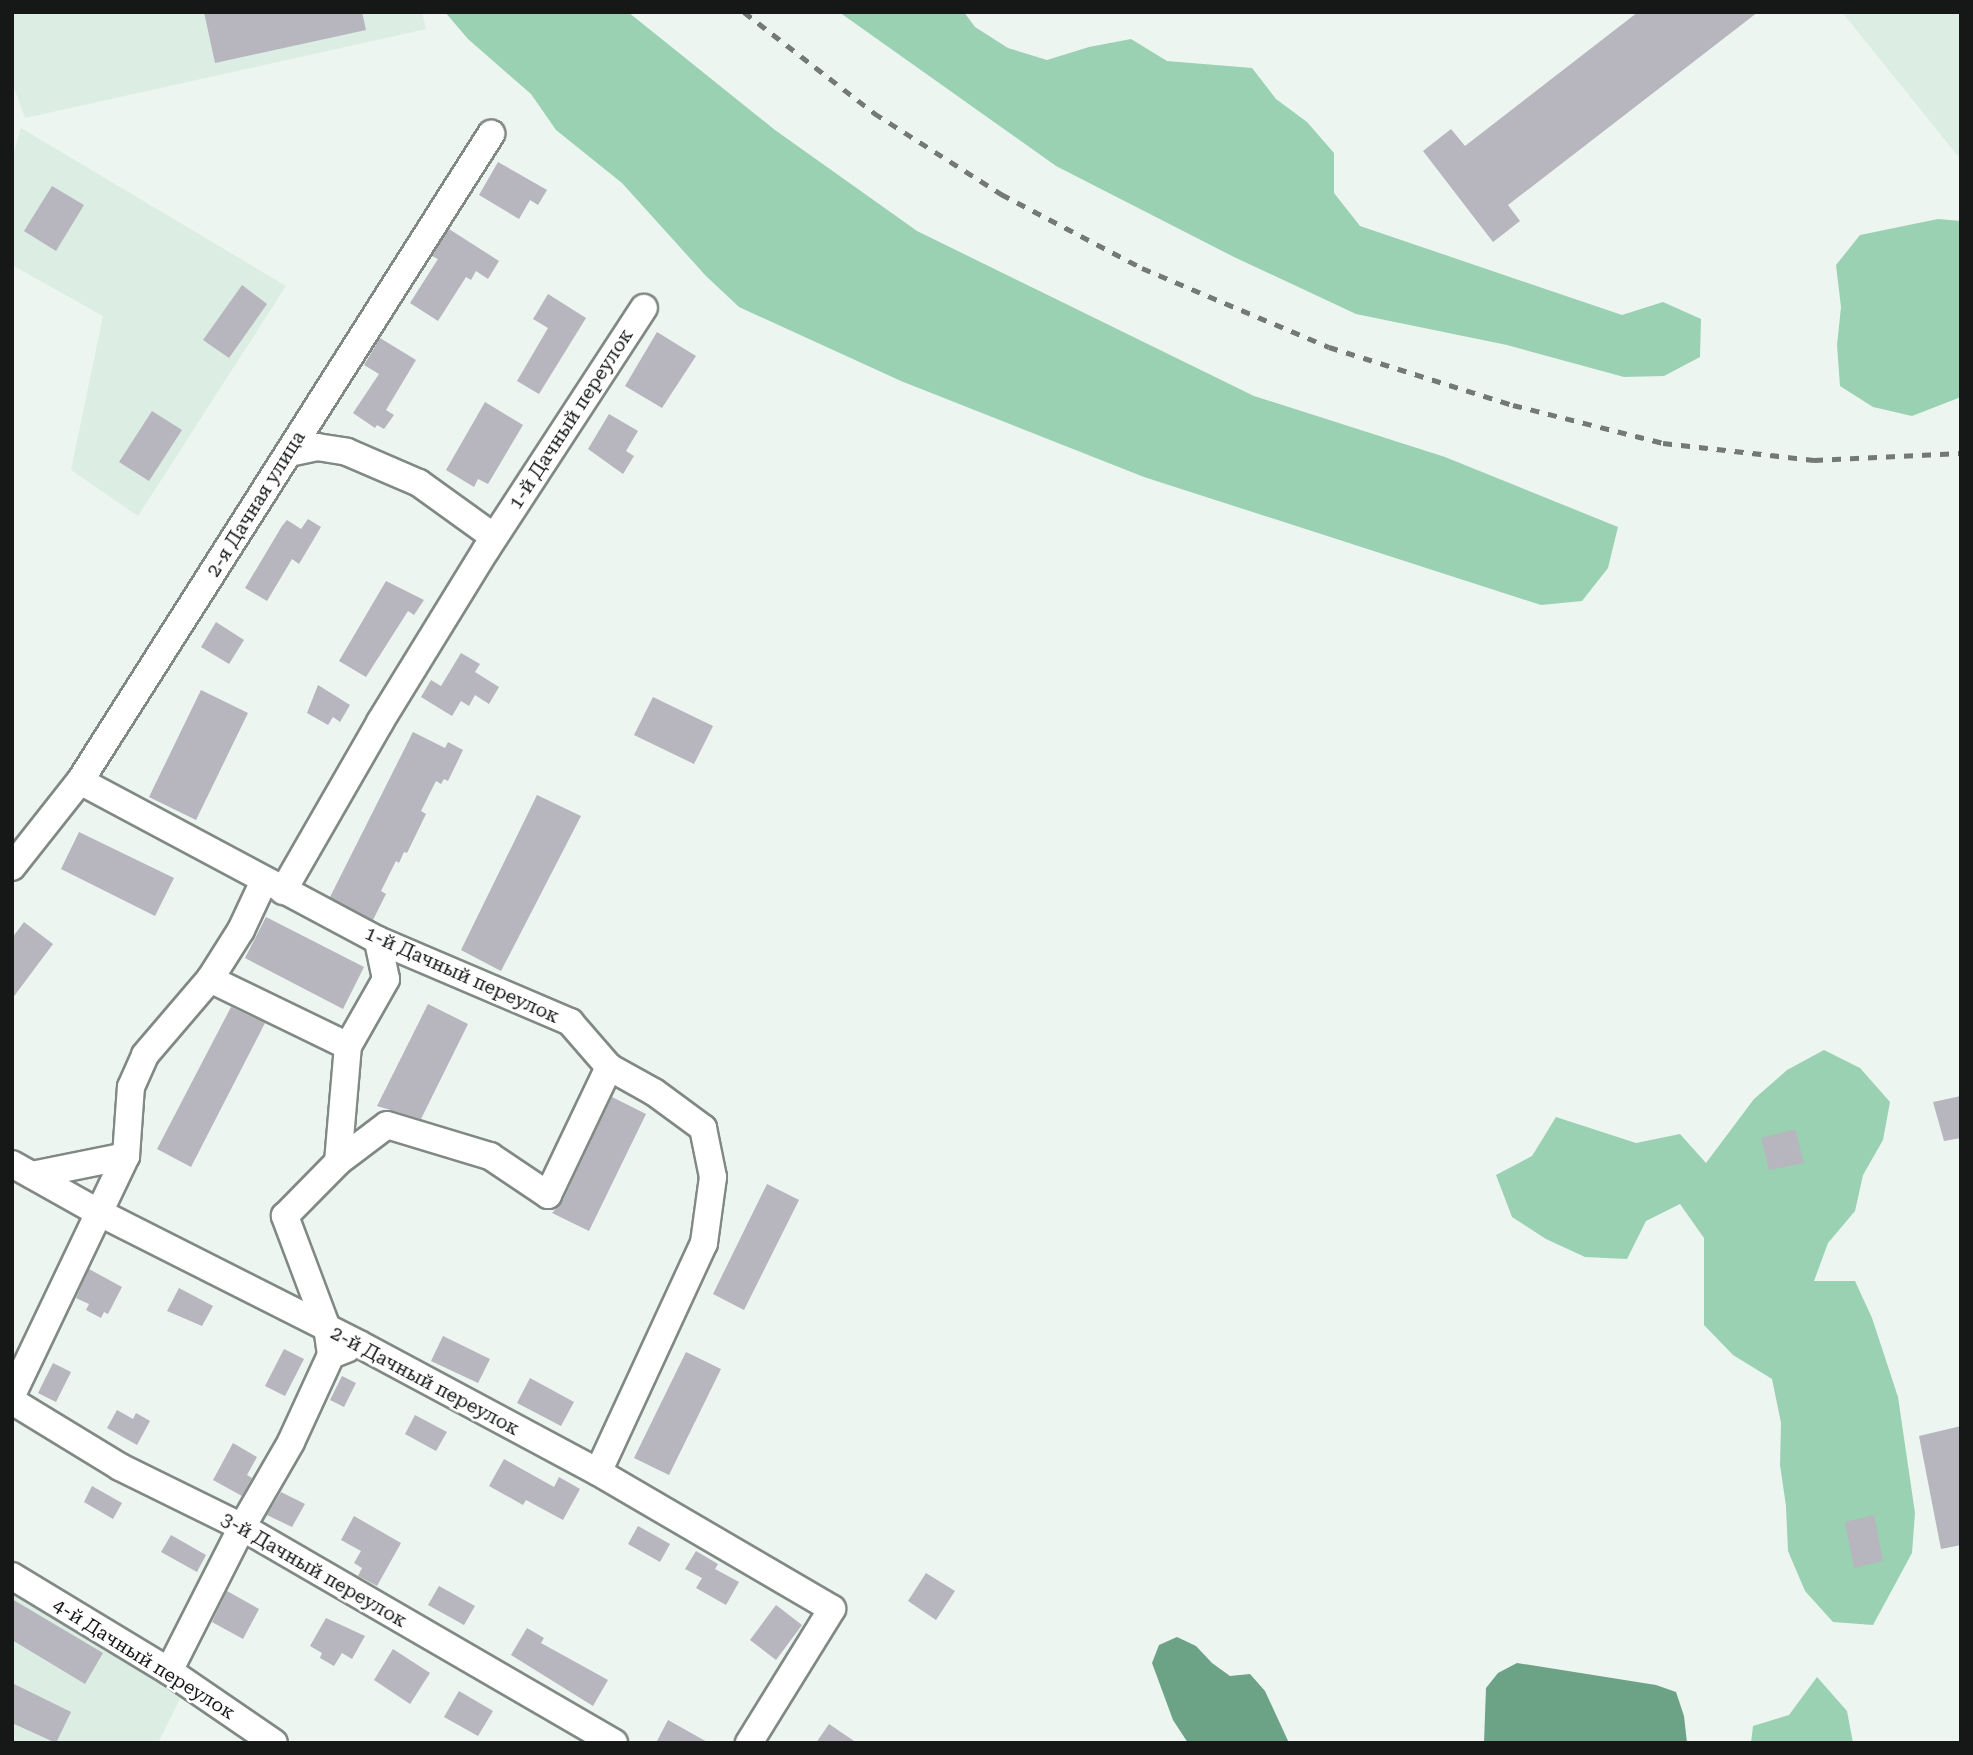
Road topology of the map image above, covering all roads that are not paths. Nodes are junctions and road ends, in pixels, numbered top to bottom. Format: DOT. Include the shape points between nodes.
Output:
graph roads {
  1 [pos="491,134"];
  2 [pos="644,309"];
  3 [pos="289,453"];
  4 [pos="494,537"];
  5 [pos="80,781"];
  6 [pos="12,867"];
  7 [pos="274,886"];
  8 [pos="378,940"];
  9 [pos="210,979"];
  10 [pos="348,1046"];
  11 [pos="610,1067"];
  12 [pos="125,1156"];
  13 [pos="338,1161"];
  14 [pos="22,1169"];
  15 [pos="99,1212"];
  16 [pos="327,1328"];
  17 [pos="359,1345"];
  18 [pos="331,1355"];
  19 [pos="12,1395"];
  20 [pos="12,1401"];
  21 [pos="598,1472"];
  22 [pos="242,1527"];
  23 [pos="12,1577"];
  24 [pos="169,1671"];
  25 [pos="274,1743"];
  26 [pos="614,1743"];
  27 [pos="749,1743"];
  1 -- 3 [label="street, 2-я Дачная улица"];
  2 -- 4 [label="street, 1-й Дачный переулок"];
  3 -- 4 [label="street" via="317,447 347,452 419,482"];
  3 -- 5 [label="street, 2-я Дачная улица"];
  4 -- 7 [label="street, 1-й Дачный переулок"];
  5 -- 6 [label="street, 2-я Дачная улица"];
  5 -- 7 [label="street, 1-й Дачный переулок"];
  7 -- 8 [label="street, 1-й Дачный переулок"];
  7 -- 9 [label="street"];
  8 -- 10 [label="street" via="386,979"];
  8 -- 11 [label="street, 1-й Дачный переулок" via="570,1022"];
  9 -- 10 [label="street"];
  9 -- 12 [label="street" via="145,1055 131,1087"];
  10 -- 13 [label="street"];
  11 -- 13 [label="street" via="548,1195 491,1156 387,1125"];
  11 -- 21 [label="street, 1-й Дачный переулок" via="703,1128 713,1177 704,1242"];
  12 -- 14 [label="street"];
  12 -- 15 [label="street"];
  13 -- 16 [label="street" via="285,1216"];
  14 -- 15 [label="street, 2-й Дачный переулок"];
  15 -- 16 [label="street, 2-й Дачный переулок"];
  15 -- 19 [label="street"];
  16 -- 17 [label="street, 2-й Дачный переулок"];
  16 -- 18 [label="street"];
  17 -- 18 [label="street"];
  17 -- 21 [label="street, 2-й Дачный переулок"];
  18 -- 22 [label="street" via="290,1442"];
  20 -- 22 [label="street, 3-й Дачный переулок" via="120,1467"];
  21 -- 27 [label="street, 2-й Дачный переулок" via="832,1609"];
  22 -- 24 [label="street"];
  22 -- 26 [label="street, 3-й Дачный переулок"];
  23 -- 24 [label="street, 4-й Дачный переулок"];
  24 -- 25 [label="street, 4-й Дачный переулок"];
}
